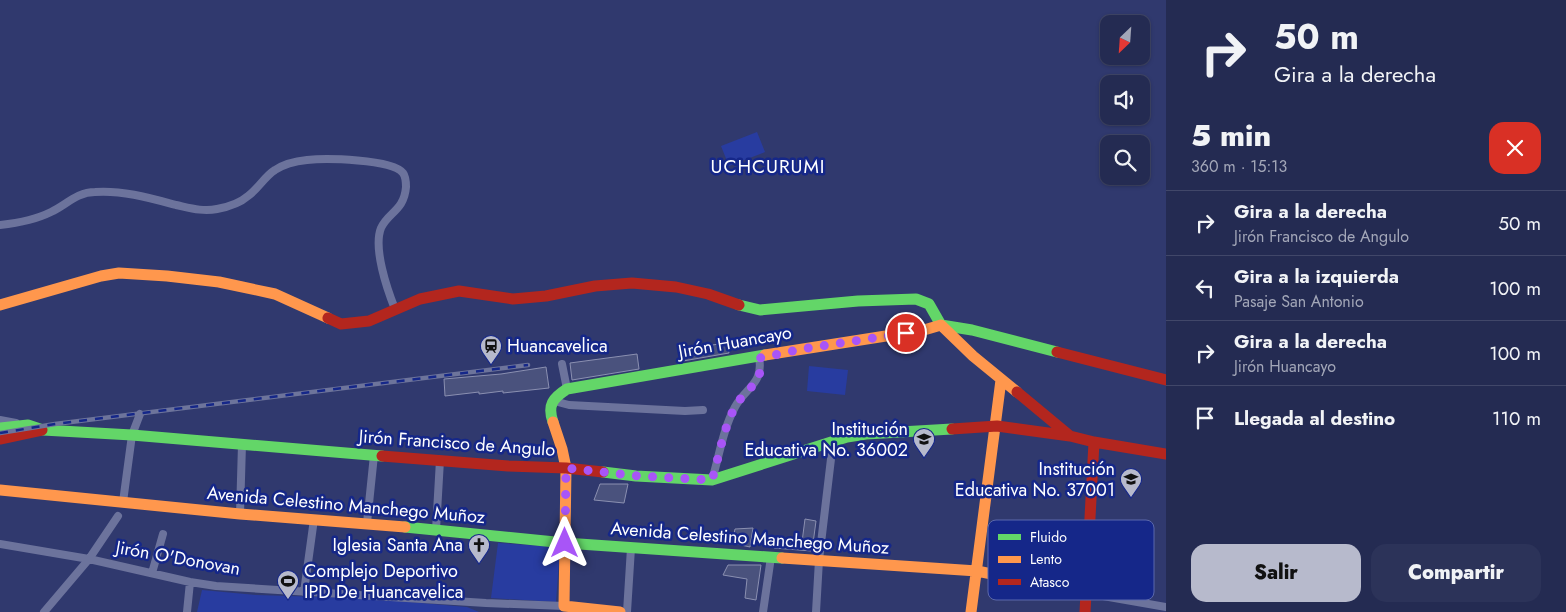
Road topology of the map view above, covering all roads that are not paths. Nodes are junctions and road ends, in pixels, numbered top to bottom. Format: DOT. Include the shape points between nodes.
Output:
graph roads {
  1 [pos="0,225"];
  2 [pos="0,305"];
  3 [pos="395,309"];
  4 [pos="941,325"];
  5 [pos="760,358"];
  6 [pos="562,364"];
  7 [pos="1001,380"];
  8 [pos="1166,380"];
  9 [pos="567,389"];
  10 [pos="554,401"];
  11 [pos="703,410"];
  12 [pos="140,414"];
  13 [pos="0,420"];
  14 [pos="28,425"];
  15 [pos="996,426"];
  16 [pos="0,428"];
  17 [pos="43,430"];
  18 [pos="132,435"];
  19 [pos="1070,436"];
  20 [pos="0,439"];
  21 [pos="833,442"];
  22 [pos="1094,442"];
  23 [pos="242,444"];
  24 [pos="1166,454"];
  25 [pos="374,455"];
  26 [pos="440,460"];
  27 [pos="566,468"];
  28 [pos="712,480"];
  29 [pos="0,490"];
  30 [pos="123,502"];
  31 [pos="240,514"];
  32 [pos="118,516"];
  33 [pos="314,519"];
  34 [pos="1090,520"];
  35 [pos="368,523"];
  36 [pos="436,530"];
  37 [pos="163,534"];
  38 [pos="565,543"];
  39 [pos="0,544"];
  40 [pos="630,548"];
  41 [pos="771,557"];
  42 [pos="89,559"];
  43 [pos="819,560"];
  44 [pos="977,571"];
  45 [pos="152,573"];
  46 [pos="988,573"];
  47 [pos="190,582"];
  48 [pos="304,592"];
  49 [pos="1129,600"];
  50 [pos="495,603"];
  51 [pos="564,606"];
  52 [pos="1166,607"];
  53 [pos="44,612"];
  54 [pos="187,612"];
  55 [pos="495,612"];
  56 [pos="620,612"];
  57 [pos="627,612"];
  58 [pos="763,612"];
  59 [pos="816,612"];
  60 [pos="971,612"];
  1 -- 3 [label="street" via="35,219 53,212 78,195 91,192 134,195 204,211 229,206 249,196 274,170 288,164 327,159 385,164 404,174 406,182 404,198 382,226 379,237 385,284"];
  2 -- 3 [label="main road" via="101,276 119,274 167,276 251,288 275,294 341,324 369,320"];
  3 -- 4 [label="main road" via="420,299 459,291 513,299 595,286 632,284 676,287 760,310 916,299 929,304"];
  4 -- 5 [label="main road, Jirón Huancayo"];
  4 -- 7 [label="main road"];
  4 -- 8 [label="main road" via="972,330"];
  5 -- 9 [label="main road, Jirón Huancayo"];
  5 -- 28 [label="street" via="758,380 735,407"];
  6 -- 9 [label="street"];
  7 -- 15 [label="main road"];
  7 -- 19 [label="main road"];
  9 -- 10 [label="main road"];
  10 -- 11 [label="street" via="569,405"];
  10 -- 27 [label="main road" via="550,413"];
  12 -- 18 [label="street"];
  13 -- 14 [label="street, Jirón Francisco de Angulo"];
  14 -- 16 [label="main road"];
  14 -- 17 [label="main road, Jirón Francisco de Angulo"];
  15 -- 19 [label="main road, Jirón Francisco de Angulo"];
  15 -- 21 [label="main road, Jirón Francisco de Angulo" via="866,434"];
  15 -- 44 [label="main road"];
  17 -- 18 [label="main road, Jirón Francisco de Angulo"];
  17 -- 20 [label="main road"];
  18 -- 23 [label="main road, Jirón Francisco de Angulo"];
  18 -- 30 [label="street"];
  19 -- 22 [label="main road"];
  21 -- 28 [label="main road, Jirón Francisco de Angulo"];
  21 -- 43 [label="street"];
  22 -- 24 [label="main road"];
  22 -- 34 [label="main road"];
  23 -- 25 [label="main road, Jirón Francisco de Angulo"];
  23 -- 31 [label="street"];
  25 -- 26 [label="main road, Jirón Francisco de Angulo"];
  25 -- 35 [label="street"];
  26 -- 27 [label="main road, Jirón Francisco de Angulo"];
  26 -- 36 [label="street"];
  27 -- 28 [label="main road, Jirón Francisco de Angulo"];
  27 -- 38 [label="main road"];
  29 -- 30 [label="main road, Avenida Celestino Manchego Muñoz"];
  30 -- 31 [label="main road, Avenida Celestino Manchego Muñoz"];
  31 -- 33 [label="main road, Avenida Celestino Manchego Muñoz"];
  32 -- 42 [label="street"];
  33 -- 35 [label="main road, Avenida Celestino Manchego Muñoz"];
  33 -- 48 [label="street"];
  35 -- 36 [label="main road, Avenida Celestino Manchego Muñoz"];
  36 -- 38 [label="main road, Avenida Celestino Manchego Muñoz"];
  37 -- 45 [label="street"];
  38 -- 40 [label="main road, Avenida Celestino Manchego Muñoz"];
  38 -- 51 [label="main road"];
  39 -- 42 [label="street, Jirón O'Donovan"];
  40 -- 41 [label="main road, Avenida Celestino Manchego Muñoz"];
  40 -- 57 [label="street"];
  41 -- 43 [label="main road, Avenida Celestino Manchego Muñoz"];
  41 -- 58 [label="street"];
  42 -- 45 [label="street, Jirón O'Donovan"];
  42 -- 53 [label="street"];
  43 -- 44 [label="main road, Avenida Celestino Manchego Muñoz"];
  43 -- 59 [label="street"];
  44 -- 46 [label="main road, Avenida Celestino Manchego Muñoz"];
  44 -- 60 [label="main road"];
  45 -- 47 [label="street, Jirón O'Donovan"];
  47 -- 48 [label="street, Jirón O'Donovan"];
  47 -- 54 [label="street"];
  48 -- 50 [label="street, Jirón O'Donovan"];
  49 -- 52 [label="street, Avenida Celestino Manchego Muñoz"];
  50 -- 51 [label="street, Jirón O'Donovan"];
  50 -- 55 [label="street"];
  51 -- 56 [label="main road, Jirón O'Donovan"];
}
